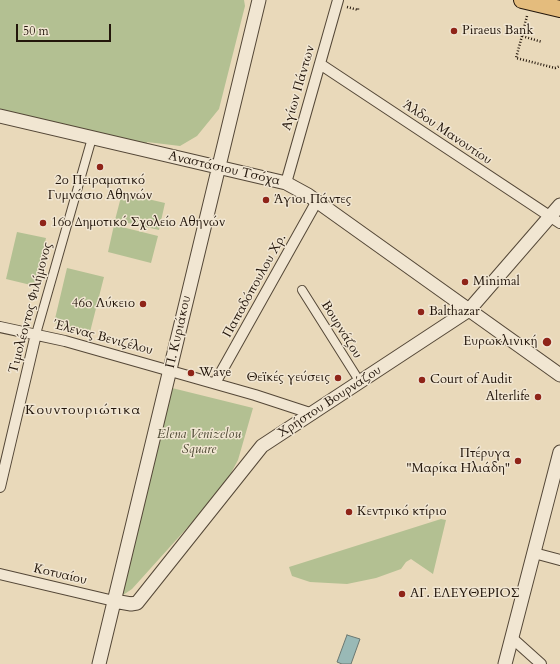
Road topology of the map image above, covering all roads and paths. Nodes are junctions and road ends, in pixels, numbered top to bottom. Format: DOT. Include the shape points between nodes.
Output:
graph roads {
  1 [pos="259,0"];
  2 [pos="522,0"];
  3 [pos="340,3"];
  4 [pos="358,8"];
  5 [pos="560,9"];
  6 [pos="528,16"];
  7 [pos="522,36"];
  8 [pos="542,42"];
  9 [pos="320,64"];
  10 [pos="560,66"];
  11 [pos="0,116"];
  12 [pos="92,138"];
  13 [pos="219,168"];
  14 [pos="286,183"];
  15 [pos="317,201"];
  16 [pos="560,205"];
  17 [pos="555,220"];
  18 [pos="302,290"];
  19 [pos="469,310"];
  20 [pos="0,327"];
  21 [pos="36,334"];
  22 [pos="170,370"];
  23 [pos="560,376"];
  24 [pos="360,382"];
  25 [pos="215,383"];
  26 [pos="312,414"];
  27 [pos="560,452"];
  28 [pos="0,487"];
  29 [pos="534,553"];
  30 [pos="560,560"];
  31 [pos="0,574"];
  32 [pos="114,600"];
  33 [pos="512,638"];
  34 [pos="99,664"];
  35 [pos="505,664"];
  36 [pos="541,664"];
  1 -- 13 [label="street, Π. Κυριάκου"];
  2 -- 5 [label="main road"];
  3 -- 4 [label="path"];
  3 -- 9 [label="street, Αγίων Πάντων"];
  6 -- 7 [label="path"];
  7 -- 8 [label="path"];
  7 -- 10 [label="path" via="516,58 555,68"];
  9 -- 14 [label="street, Αγίων Πάντων"];
  9 -- 17 [label="street, Άλδου Μανουτίου"];
  11 -- 12 [label="street, Αναστάσιου Τσόχα"];
  12 -- 13 [label="street, Αναστάσιου Τσόχα"];
  12 -- 21 [label="street, Τιμoλέοντος Φιλήμονος"];
  13 -- 14 [label="street, Αναστάσιου Τσόχα"];
  13 -- 22 [label="street, Π. Κυριάκου"];
  14 -- 15 [label="street, Αναστάσιου Τσόχα"];
  15 -- 19 [label="street, Αναστάσιου Τσόχα"];
  15 -- 25 [label="street, Παπαδόπουλου Χρ."];
  16 -- 17 [label="street, Χρήστου Βουρνάζου"];
  17 -- 19 [label="street, Χρήστου Βουρνάζου"];
  18 -- 24 [label="street, Βουρνάζου"];
  19 -- 23 [label="street, Αναστάσιου Τσόχα"];
  19 -- 24 [label="street, Χρήστου Βουρνάζου"];
  20 -- 21 [label="street, Έλενας Βενιζέλου"];
  21 -- 22 [label="street, Έλενας Βενιζέλου"];
  21 -- 28 [label="street, Τιμoλέοντος Φιλήμονος"];
  22 -- 25 [label="street, Έλενας Βενιζέλου"];
  22 -- 32 [label="street, Π. Κυριάκου"];
  24 -- 26 [label="street, Χρήστου Βουρνάζου"];
  25 -- 26 [label="street, Έλενας Βενιζέλου"];
  26 -- 32 [label="street, Χρήστου Βουρνάζου" via="262,446 137,603"];
  27 -- 29 [label="street"];
  29 -- 30 [label="street"];
  29 -- 33 [label="street"];
  31 -- 32 [label="street, Κοτυαίου"];
  32 -- 34 [label="street, Π. Κυριάκου"];
  33 -- 35 [label="street"];
  33 -- 36 [label="street"];
}
